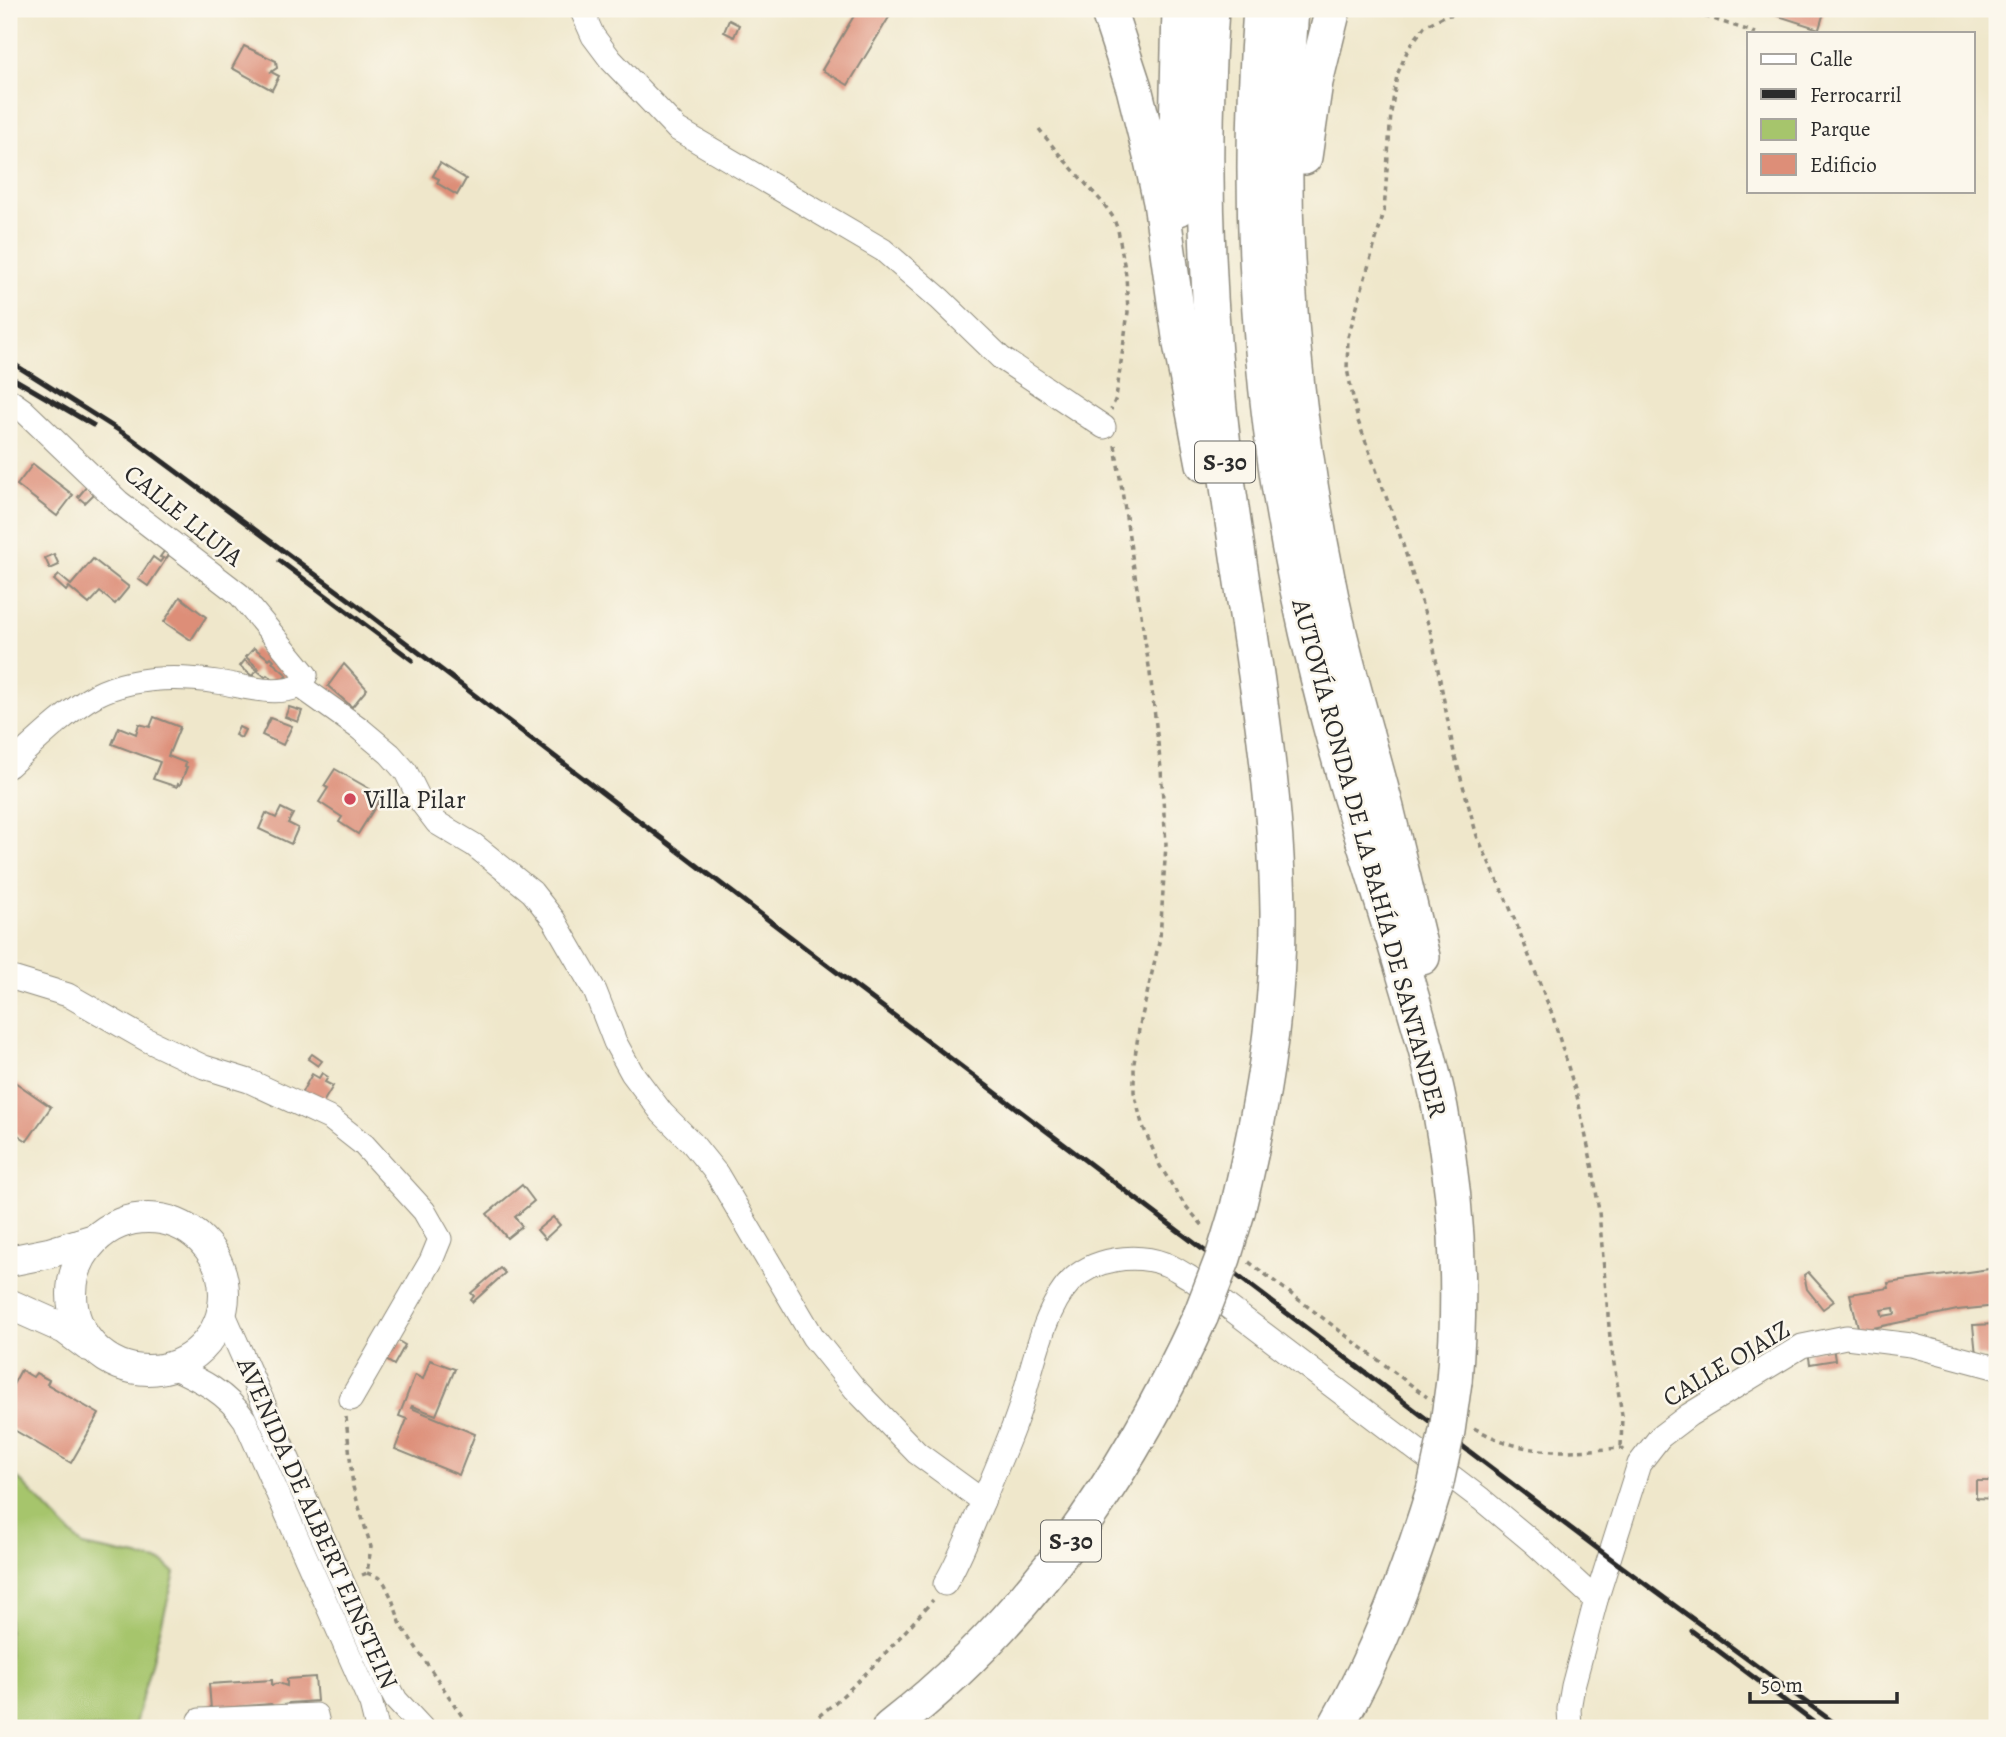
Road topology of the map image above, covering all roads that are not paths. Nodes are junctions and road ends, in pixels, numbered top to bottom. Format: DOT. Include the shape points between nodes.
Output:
graph roads {
  1 [pos="581,9"];
  2 [pos="1108,9"];
  3 [pos="1180,9"];
  4 [pos="1211,9"];
  5 [pos="1261,9"];
  6 [pos="1291,9"];
  7 [pos="1333,9"];
  8 [pos="1294,353"];
  9 [pos="9,400"];
  10 [pos="1104,426"];
  11 [pos="1201,443"];
  12 [pos="300,686"];
  13 [pos="9,766"];
  14 [pos="1278,913"];
  15 [pos="9,977"];
  16 [pos="94,1239"];
  17 [pos="9,1261"];
  18 [pos="9,1304"];
  19 [pos="1457,1307"];
  20 [pos="223,1312"];
  21 [pos="97,1352"];
  22 [pos="173,1367"];
  23 [pos="1997,1368"];
  24 [pos="351,1399"];
  25 [pos="983,1501"];
  26 [pos="945,1584"];
  27 [pos="1596,1600"];
  28 [pos="200,1720"];
  29 [pos="319,1728"];
  30 [pos="377,1728"];
  31 [pos="412,1728"];
  32 [pos="421,1728"];
  33 [pos="890,1728"];
  34 [pos="1335,1728"];
  35 [pos="1570,1728"];
  1 -- 10 [label="street" via="611,60 677,128 883,250 1001,358"];
  2 -- 11 [label="highway" via="1154,168"];
  3 -- 11 [label="highway" via="1179,221"];
  4 -- 14 [label="highway, S-30" via="1205,166 1210,316 1268,764"];
  5 -- 19 [label="highway, AUTOVÍA RONDA DE LA BAHÍA DE SANTANDER / S-30" via="1256,227 1278,476 1320,686 1440,1107 1454,1206"];
  6 -- 8 [label="highway" via="1285,185"];
  7 -- 8 [label="highway" via="1315,82 1304,157"];
  8 -- 19 [label="highway" via="1326,577 1446,1063 1460,1182"];
  9 -- 12 [label="street, CALLE LLUJA" via="118,502 240,595 306,676"];
  11 -- 14 [label="highway"];
  12 -- 13 [label="street" via="272,692 213,681 143,680 117,687 94,696"];
  12 -- 25 [label="street" via="390,754 437,823 474,845 532,892 554,920 595,991 632,1073 717,1174 813,1336 909,1446"];
  14 -- 33 [label="highway, S-30, bridge" via="1275,988 1260,1112 1237,1212 1201,1315 1139,1438 1056,1562 955,1673"];
  15 -- 24 [label="street" via="68,995 204,1067 249,1081 331,1119 364,1145 424,1211 440,1239"];
  16 -- 17 [label="main road"];
  16 -- 20 [label="main road" via="129,1221 159,1218 177,1223 199,1239 217,1263"];
  16 -- 21 [label="main road" via="81,1256 71,1297 75,1317"];
  18 -- 21 [label="main road" via="65,1329"];
  19 -- 34 [label="highway, AUTOVÍA RONDA DE LA BAHÍA DE SANTANDER / S-30, bridge" via="1454,1381 1435,1487 1396,1603"];
  20 -- 22 [label="main road" via="206,1342"];
  20 -- 32 [label="street, AVENIDA DE ALBERT EINSTEIN" via="393,1693"];
  21 -- 22 [label="main road" via="131,1368"];
  22 -- 30 [label="street, AVENIDA DE ALBERT EINSTEIN" via="217,1390 245,1420 372,1704"];
  23 -- 27 [label="street, CALLE OJAIZ" via="1911,1345 1846,1337 1802,1346 1761,1369 1660,1437 1639,1464"];
  25 -- 26 [label="street"];
  25 -- 27 [label="street" via="1061,1293 1083,1271 1099,1264 1146,1259 1199,1285 1481,1499"];
  27 -- 35 [label="street, CALLE OJAIZ" via="1573,1686"];
  28 -- 29 [label="street" via="316,1716"];
  31 -- 32 [label="street"];
}
